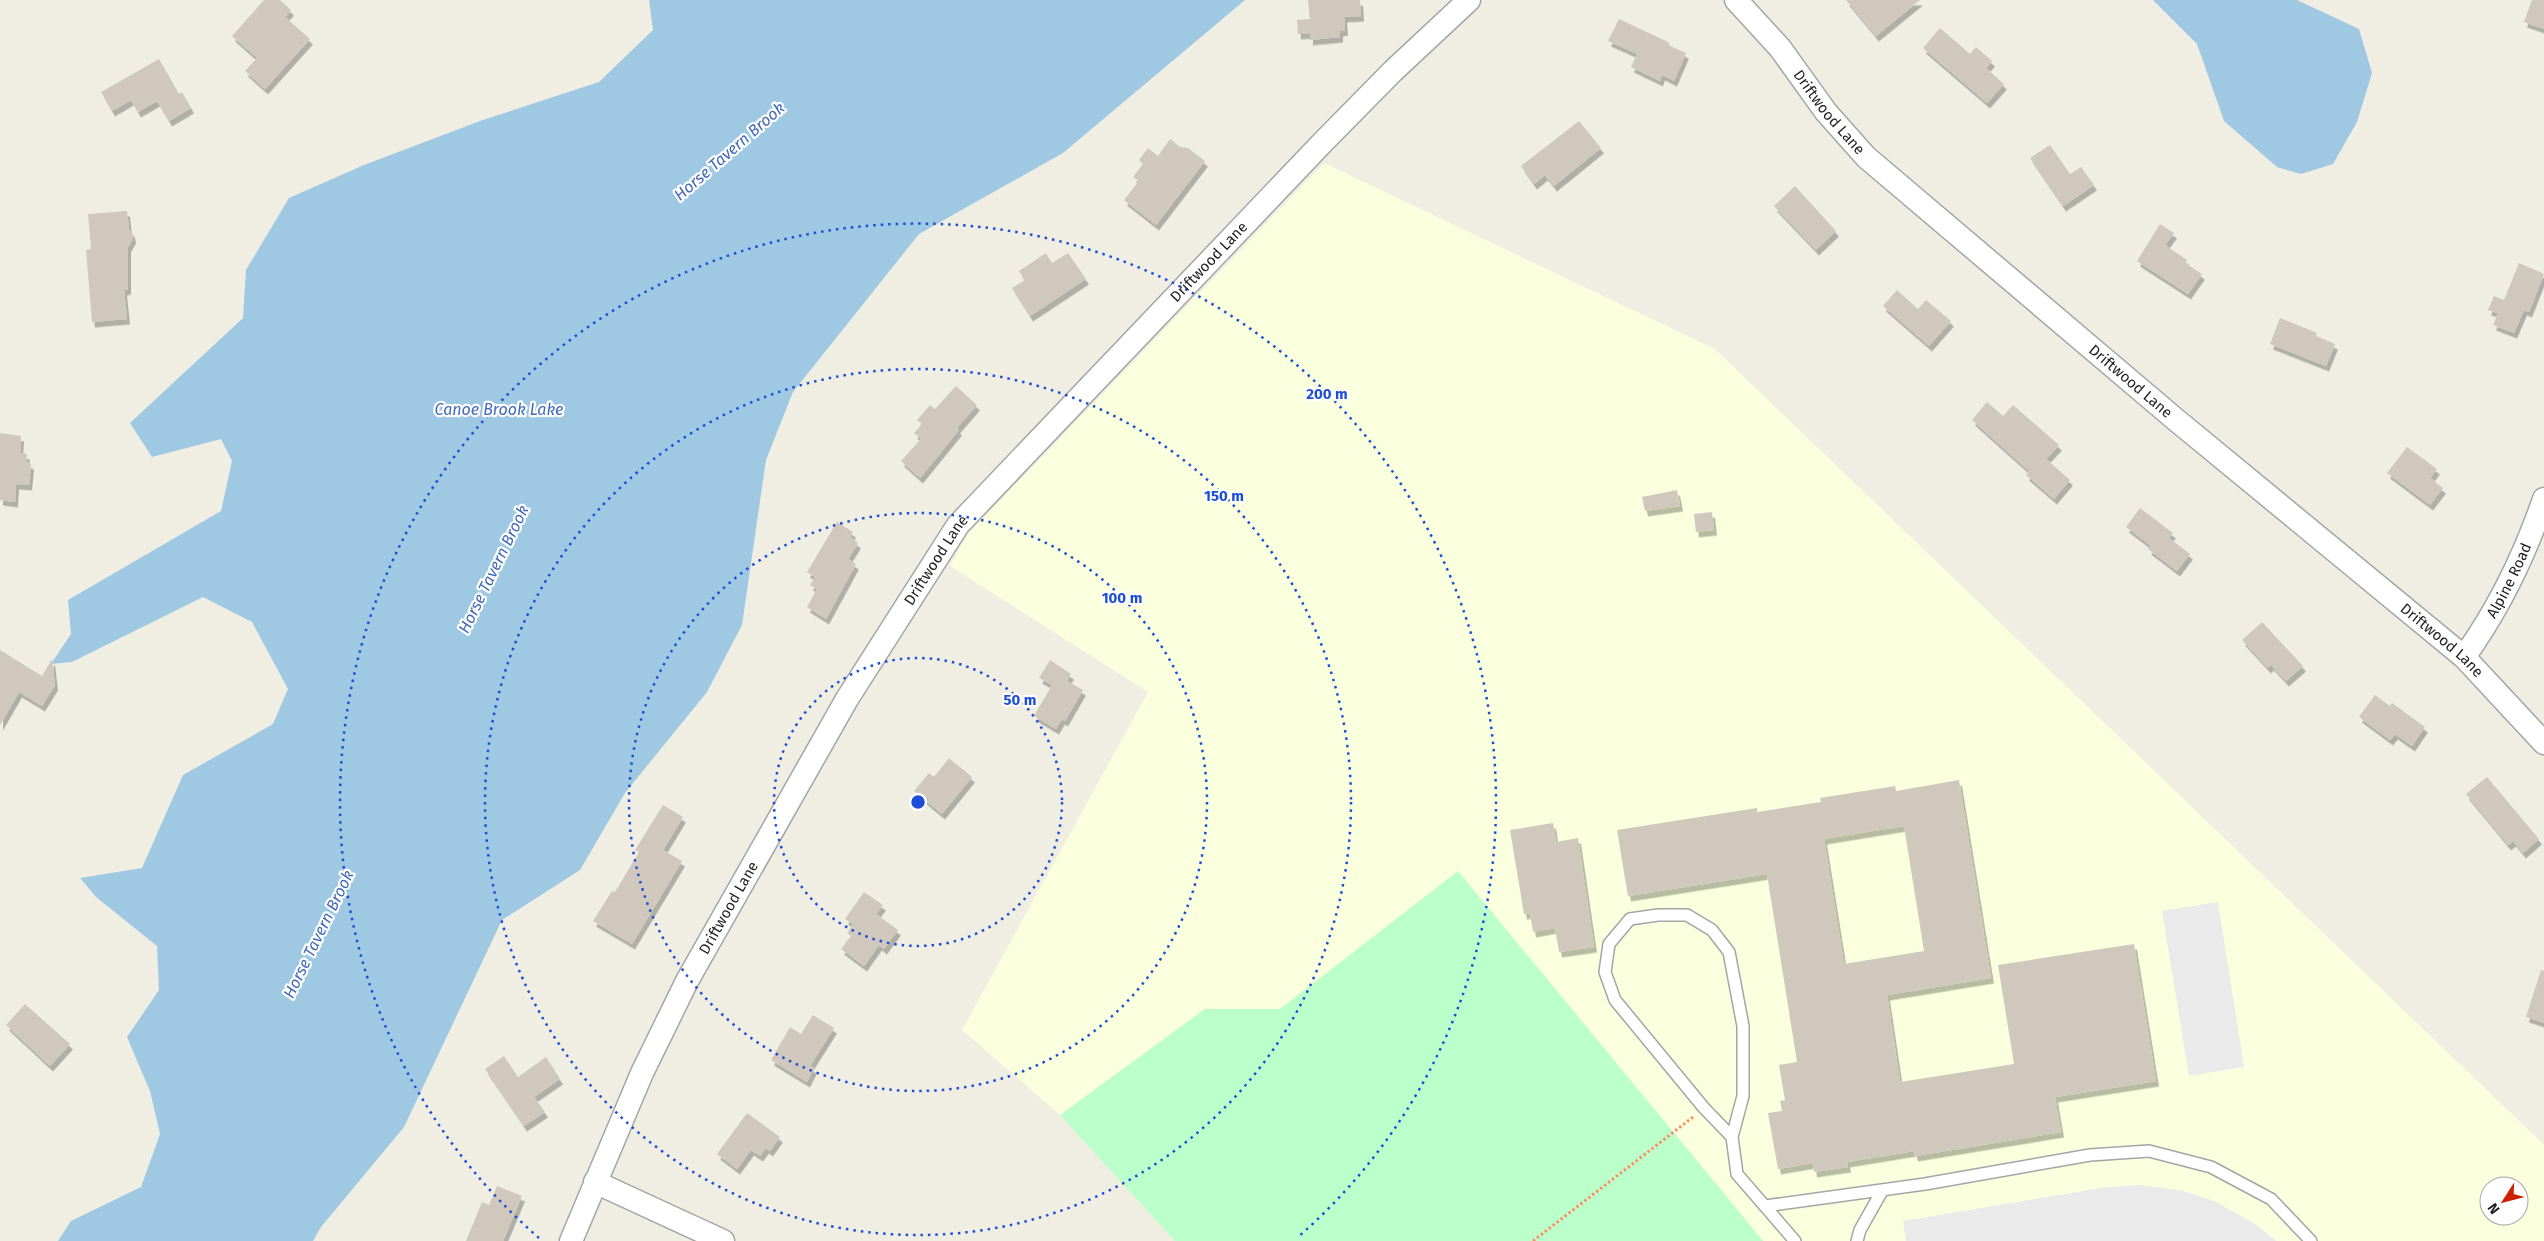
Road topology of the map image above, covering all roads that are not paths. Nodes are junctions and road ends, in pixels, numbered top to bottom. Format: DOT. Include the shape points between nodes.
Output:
graph roads {
  1 [pos="1469,0"];
  2 [pos="1736,0"];
  3 [pos="2544,499"];
  4 [pos="2464,658"];
  5 [pos="2544,743"];
  6 [pos="1732,1137"];
  7 [pos="594,1182"];
  8 [pos="1882,1190"];
  9 [pos="1765,1206"];
  10 [pos="571,1241"];
  11 [pos="723,1241"];
  12 [pos="1795,1241"];
  13 [pos="1856,1241"];
  14 [pos="2311,1241"];
  1 -- 7 [label="street, Driftwood Lane" via="1324,141 958,525 847,699 687,981"];
  2 -- 4 [label="street, Driftwood Lane" via="1780,48 1826,112 1866,157"];
  3 -- 4 [label="street, Alpine Road" via="2527,549 2491,620"];
  4 -- 5 [label="street, Driftwood Lane"];
  6 -- 6 [label="lane" via="1743,1096 1743,1026 1728,952 1712,930 1687,915 1658,914 1630,919 1609,944 1604,972 1615,1000"];
  6 -- 9 [label="lane" via="1737,1174"];
  7 -- 10 [label="street, Driftwood Lane"];
  7 -- 11 [label="street"];
  8 -- 9 [label="lane"];
  8 -- 13 [label="lane"];
  8 -- 14 [label="lane" via="2090,1155 2149,1151 2210,1168 2271,1199"];
  9 -- 12 [label="lane"];
}
